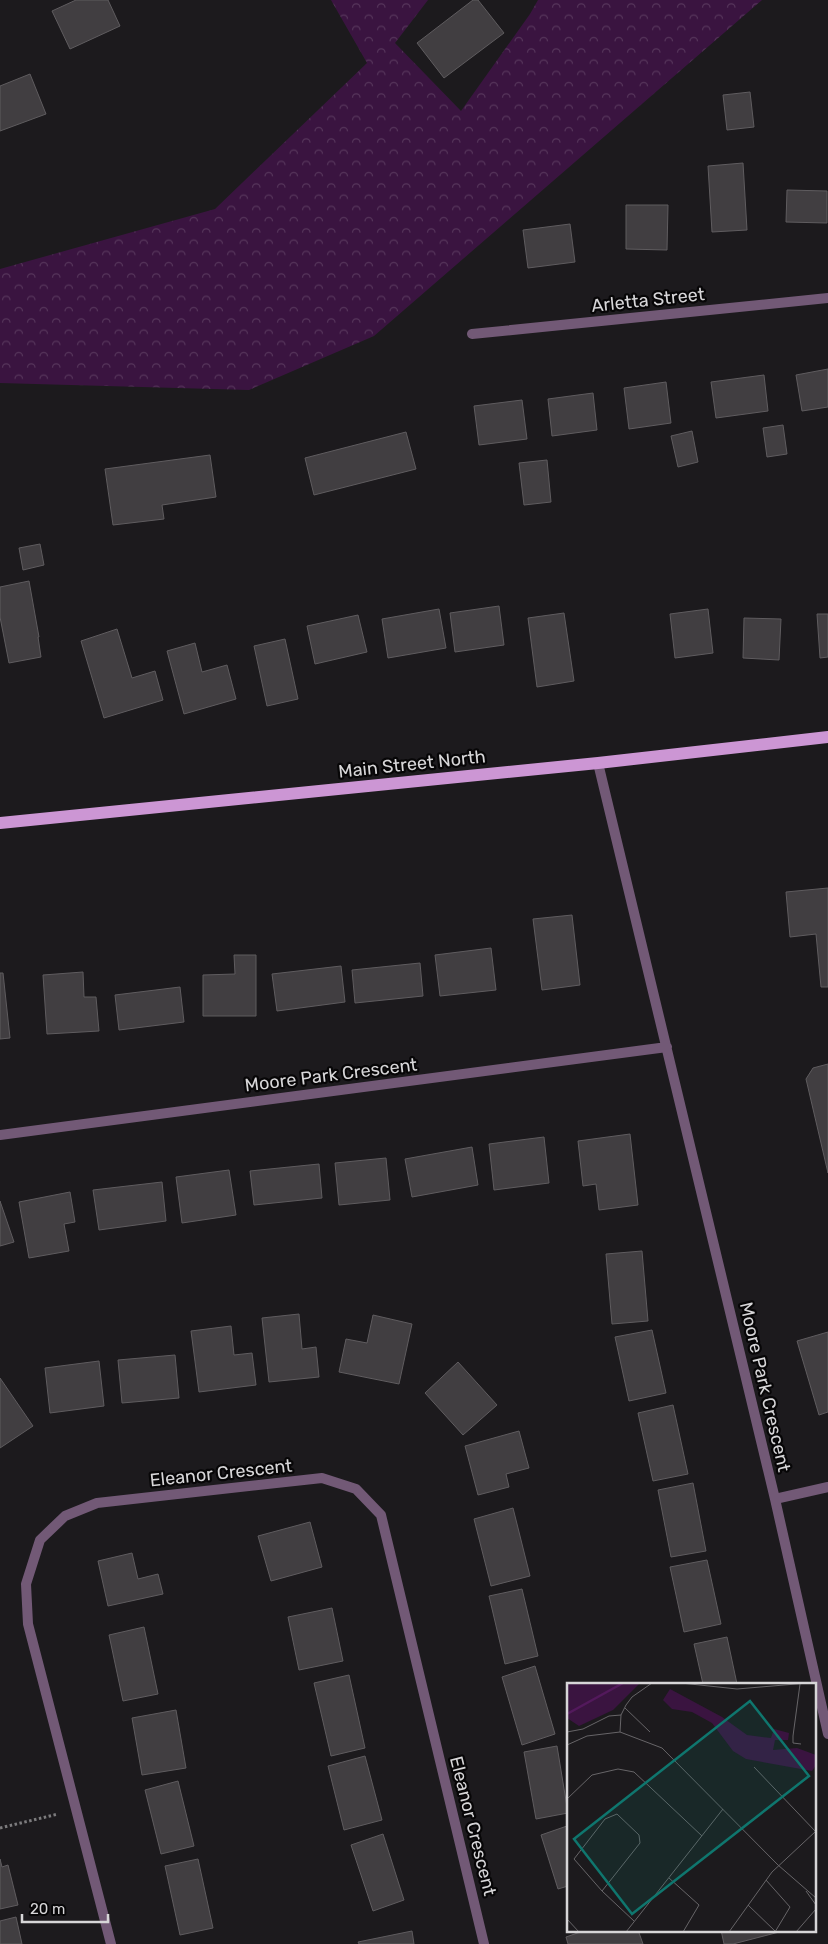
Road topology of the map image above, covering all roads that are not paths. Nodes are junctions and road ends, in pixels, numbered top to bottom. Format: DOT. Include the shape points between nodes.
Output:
graph roads {
  1 [pos="828,298"];
  2 [pos="472,334"];
  3 [pos="828,737"];
  4 [pos="598,762"];
  5 [pos="0,823"];
  6 [pos="667,1048"];
  7 [pos="0,1135"];
  8 [pos="828,1487"];
  9 [pos="775,1499"];
  10 [pos="828,1734"];
  11 [pos="111,1944"];
  12 [pos="484,1944"];
  1 -- 2 [label="street, Arletta Street"];
  3 -- 4 [label="main road, Main Street North"];
  4 -- 5 [label="main road, Main Street North"];
  4 -- 6 [label="street, Moore Park Crescent"];
  6 -- 7 [label="street, Moore Park Crescent"];
  6 -- 9 [label="street, Moore Park Crescent"];
  8 -- 9 [label="street"];
  9 -- 10 [label="street, Moore Park Crescent"];
  11 -- 12 [label="street, Eleanor Crescent" via="28,1624 26,1584 40,1540 65,1516 97,1503 322,1478 356,1490 381,1514"];
}
